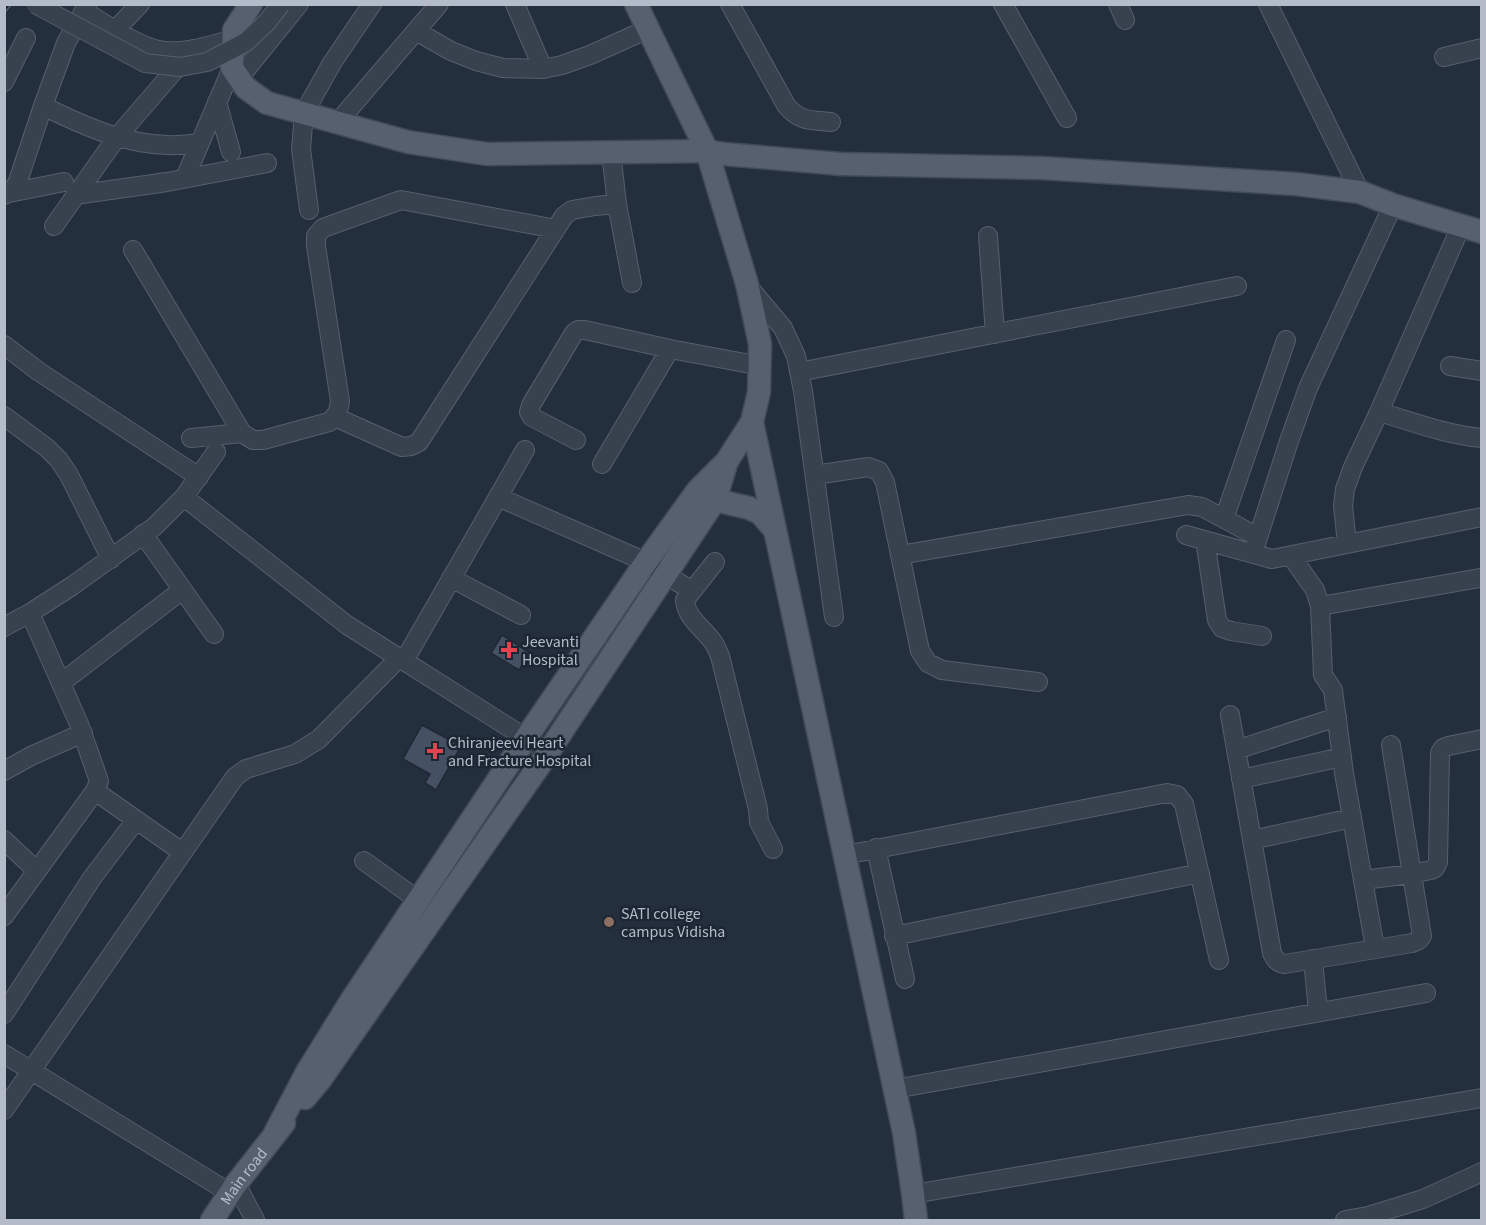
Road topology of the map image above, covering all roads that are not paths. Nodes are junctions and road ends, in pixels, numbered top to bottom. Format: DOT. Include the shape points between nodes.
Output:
graph roads {
  1 [pos="35,4"];
  2 [pos="140,4"];
  3 [pos="250,4"];
  4 [pos="281,4"];
  5 [pos="299,4"];
  6 [pos="372,4"];
  7 [pos="439,4"];
  8 [pos="515,4"];
  9 [pos="636,4"];
  10 [pos="730,4"];
  11 [pos="1003,4"];
  12 [pos="1268,4"];
  13 [pos="86,8"];
  14 [pos="648,29"];
  15 [pos="115,30"];
  16 [pos="417,31"];
  17 [pos="26,38"];
  18 [pos="233,39"];
  19 [pos="1482,48"];
  20 [pos="193,49"];
  21 [pos="1444,57"];
  22 [pos="543,69"];
  23 [pos="235,73"];
  24 [pos="4,82"];
  25 [pos="217,102"];
  26 [pos="43,106"];
  27 [pos="304,113"];
  28 [pos="1067,118"];
  29 [pos="338,122"];
  30 [pos="831,122"];
  31 [pos="117,137"];
  32 [pos="200,143"];
  33 [pos="707,151"];
  34 [pos="231,152"];
  35 [pos="611,152"];
  36 [pos="267,163"];
  37 [pos="185,178"];
  38 [pos="69,188"];
  39 [pos="1360,192"];
  40 [pos="7,194"];
  41 [pos="617,204"];
  42 [pos="1393,205"];
  43 [pos="309,210"];
  44 [pos="54,226"];
  45 [pos="556,229"];
  46 [pos="1471,229"];
  47 [pos="988,236"];
  48 [pos="133,250"];
  49 [pos="632,283"];
  50 [pos="747,284"];
  51 [pos="1237,286"];
  52 [pos="995,334"];
  53 [pos="1286,340"];
  54 [pos="4,345"];
  55 [pos="670,348"];
  56 [pos="761,366"];
  57 [pos="1450,366"];
  58 [pos="1482,371"];
  59 [pos="799,372"];
  60 [pos="1379,412"];
  61 [pos="4,416"];
  62 [pos="335,417"];
  63 [pos="752,422"];
  64 [pos="242,433"];
  65 [pos="191,438"];
  66 [pos="1482,438"];
  67 [pos="576,440"];
  68 [pos="525,450"];
  69 [pos="216,452"];
  70 [pos="727,461"];
  71 [pos="602,464"];
  72 [pos="815,475"];
  73 [pos="199,477"];
  74 [pos="184,497"];
  75 [pos="498,497"];
  76 [pos="715,500"];
  77 [pos="1482,517"];
  78 [pos="1224,519"];
  79 [pos="774,529"];
  80 [pos="143,534"];
  81 [pos="1186,535"];
  82 [pos="1205,540"];
  83 [pos="1347,544"];
  84 [pos="1255,545"];
  85 [pos="900,555"];
  86 [pos="1291,556"];
  87 [pos="111,559"];
  88 [pos="715,562"];
  89 [pos="656,568"];
  90 [pos="452,578"];
  91 [pos="1480,578"];
  92 [pos="182,590"];
  93 [pos="692,591"];
  94 [pos="1320,606"];
  95 [pos="30,613"];
  96 [pos="521,615"];
  97 [pos="834,617"];
  98 [pos="4,627"];
  99 [pos="214,634"];
  100 [pos="1262,636"];
  101 [pos="402,659"];
  102 [pos="1038,682"];
  103 [pos="61,683"];
  104 [pos="1230,715"];
  105 [pos="1337,717"];
  106 [pos="82,733"];
  107 [pos="526,738"];
  108 [pos="1482,739"];
  109 [pos="1391,745"];
  110 [pos="1236,750"];
  111 [pos="548,752"];
  112 [pos="1342,757"];
  113 [pos="4,771"];
  114 [pos="1241,779"];
  115 [pos="96,791"];
  116 [pos="1352,818"];
  117 [pos="136,820"];
  118 [pos="4,840"];
  119 [pos="1252,840"];
  120 [pos="876,848"];
  121 [pos="773,849"];
  122 [pos="182,852"];
  123 [pos="845,855"];
  124 [pos="364,861"];
  125 [pos="37,871"];
  126 [pos="1200,873"];
  127 [pos="1411,874"];
  128 [pos="1363,880"];
  129 [pos="418,900"];
  130 [pos="5,914"];
  131 [pos="894,936"];
  132 [pos="1375,948"];
  133 [pos="1313,959"];
  134 [pos="1219,960"];
  135 [pos="905,979"];
  136 [pos="1426,993"];
  137 [pos="1318,1012"];
  138 [pos="4,1014"];
  139 [pos="4,1054"];
  140 [pos="32,1070"];
  141 [pos="895,1089"];
  142 [pos="1482,1098"];
  143 [pos="4,1110"];
  144 [pos="275,1133"];
  145 [pos="1482,1172"];
  146 [pos="233,1189"];
  147 [pos="913,1194"];
  148 [pos="212,1221"];
  149 [pos="255,1221"];
  150 [pos="916,1221"];
  151 [pos="1345,1221"];
  1 -- 4 [label="street, bridge" via="145,63 180,67 207,62 246,42"];
  2 -- 15 [label="street"];
  3 -- 18 [label="main road" via="234,30"];
  5 -- 23 [label="street"];
  6 -- 27 [label="street"];
  7 -- 16 [label="street"];
  8 -- 22 [label="street"];
  9 -- 14 [label="main road"];
  10 -- 30 [label="street" via="793,114"];
  11 -- 28 [label="street"];
  12 -- 39 [label="street"];
  13 -- 15 [label="street"];
  13 -- 26 [label="street" via="66,43"];
  14 -- 22 [label="street" via="590,55"];
  14 -- 33 [label="main road"];
  15 -- 20 [label="street" via="159,51"];
  16 -- 22 [label="street" via="476,61 503,68"];
  16 -- 29 [label="street"];
  17 -- 24 [label="street"];
  18 -- 20 [label="street"];
  18 -- 23 [label="main road"];
  19 -- 21 [label="street"];
  20 -- 31 [label="street"];
  23 -- 25 [label="street"];
  23 -- 27 [label="main road" via="246,88 267,103"];
  25 -- 32 [label="street"];
  25 -- 34 [label="street"];
  26 -- 31 [label="street"];
  26 -- 40 [label="street" via="17,184"];
  27 -- 29 [label="main road"];
  27 -- 43 [label="street" via="301,149"];
  29 -- 35 [label="main road" via="408,142 487,153"];
  31 -- 32 [label="street" via="176,146"];
  31 -- 38 [label="street"];
  32 -- 37 [label="street"];
  33 -- 35 [label="main road"];
  33 -- 39 [label="main road" via="841,164 1041,168 1296,184"];
  33 -- 50 [label="main road"];
  35 -- 41 [label="street"];
  36 -- 37 [label="street"];
  37 -- 38 [label="street"];
  38 -- 40 [label="street"];
  38 -- 44 [label="street"];
  39 -- 42 [label="main road"];
  41 -- 45 [label="street" via="572,210"];
  41 -- 49 [label="street"];
  42 -- 46 [label="main road"];
  42 -- 84 [label="street" via="1308,388"];
  45 -- 62 [label="street" via="419,442 402,447"];
  45 -- 62 [label="street" via="401,200 323,228 316,236 316,246 340,401"];
  46 -- 60 [label="street"];
  47 -- 52 [label="street"];
  48 -- 64 [label="street"];
  50 -- 56 [label="main road"];
  50 -- 59 [label="street" via="783,328"];
  51 -- 52 [label="street"];
  52 -- 59 [label="street"];
  53 -- 78 [label="street"];
  54 -- 73 [label="street"];
  55 -- 56 [label="street"];
  55 -- 67 [label="street" via="585,330 574,333 530,412 532,417"];
  55 -- 71 [label="street"];
  56 -- 63 [label="main road"];
  57 -- 58 [label="street"];
  59 -- 72 [label="street"];
  60 -- 66 [label="street" via="1445,432"];
  60 -- 83 [label="street" via="1346,489 1343,506"];
  61 -- 87 [label="street" via="59,460"];
  62 -- 64 [label="street" via="263,440 253,440"];
  63 -- 70 [label="main road"];
  63 -- 79 [label="main road"];
  64 -- 65 [label="street"];
  68 -- 75 [label="street"];
  69 -- 73 [label="street"];
  70 -- 76 [label="main road"];
  70 -- 89 [label="main road" via="698,490"];
  72 -- 85 [label="street" via="868,467 879,471 885,482"];
  72 -- 97 [label="street"];
  73 -- 74 [label="street"];
  74 -- 80 [label="street"];
  74 -- 101 [label="street" via="347,625"];
  75 -- 89 [label="street"];
  75 -- 90 [label="street"];
  76 -- 79 [label="main road" via="760,513"];
  76 -- 89 [label="main road"];
  77 -- 83 [label="street"];
  78 -- 84 [label="street"];
  78 -- 85 [label="street" via="1202,507 1188,505"];
  79 -- 123 [label="main road"];
  80 -- 87 [label="street"];
  80 -- 92 [label="street"];
  81 -- 82 [label="street"];
  82 -- 84 [label="street"];
  82 -- 100 [label="street" via="1217,620 1222,628"];
  83 -- 86 [label="street"];
  84 -- 86 [label="street" via="1272,559"];
  85 -- 102 [label="street" via="920,651 928,663 942,670"];
  86 -- 94 [label="street" via="1315,590"];
  87 -- 95 [label="street"];
  88 -- 93 [label="street"];
  89 -- 93 [label="street"];
  89 -- 107 [label="main road"];
  89 -- 111 [label="main road"];
  90 -- 96 [label="street"];
  90 -- 101 [label="street"];
  91 -- 94 [label="street"];
  92 -- 99 [label="street"];
  92 -- 103 [label="street"];
  93 -- 121 [label="street" via="685,600 686,607 720,656 759,822"];
  94 -- 105 [label="street" via="1323,675 1333,690"];
  95 -- 98 [label="street"];
  95 -- 103 [label="street"];
  101 -- 107 [label="street"];
  101 -- 122 [label="street" via="319,739 295,754 246,769 235,777"];
  103 -- 106 [label="street"];
  104 -- 110 [label="street"];
  105 -- 110 [label="street"];
  105 -- 112 [label="street"];
  106 -- 113 [label="street"];
  106 -- 115 [label="street" via="99,782"];
  107 -- 111 [label="street"];
  107 -- 129 [label="main road"];
  108 -- 127 [label="street" via="1448,746 1440,753 1438,862 1431,870"];
  109 -- 127 [label="street"];
  110 -- 114 [label="street"];
  111 -- 144 [label="main road" via="320,1080"];
  112 -- 114 [label="street"];
  112 -- 116 [label="street"];
  114 -- 119 [label="street"];
  115 -- 117 [label="street"];
  115 -- 125 [label="street"];
  116 -- 119 [label="street"];
  116 -- 128 [label="street"];
  117 -- 122 [label="street"];
  117 -- 138 [label="street" via="92,878"];
  118 -- 125 [label="street"];
  119 -- 133 [label="street" via="1275,959 1285,964"];
  120 -- 123 [label="street"];
  120 -- 126 [label="street" via="1167,793 1177,795 1184,804"];
  120 -- 131 [label="street"];
  122 -- 140 [label="street"];
  123 -- 141 [label="main road"];
  124 -- 129 [label="street"];
  125 -- 130 [label="street"];
  126 -- 131 [label="street"];
  126 -- 134 [label="street"];
  127 -- 128 [label="street"];
  127 -- 132 [label="street" via="1422,936 1412,943"];
  128 -- 132 [label="street"];
  129 -- 144 [label="main road" via="307,1071"];
  131 -- 135 [label="street"];
  132 -- 133 [label="street"];
  133 -- 137 [label="street"];
  136 -- 137 [label="street"];
  137 -- 141 [label="street"];
  139 -- 140 [label="street"];
  140 -- 143 [label="street"];
  140 -- 146 [label="street"];
  141 -- 147 [label="main road"];
  142 -- 147 [label="street"];
  144 -- 146 [label="main road, Main road"];
  145 -- 151 [label="street" via="1423,1199"];
  146 -- 148 [label="main road, Main road"];
  146 -- 149 [label="street"];
  147 -- 150 [label="main road"];
}
